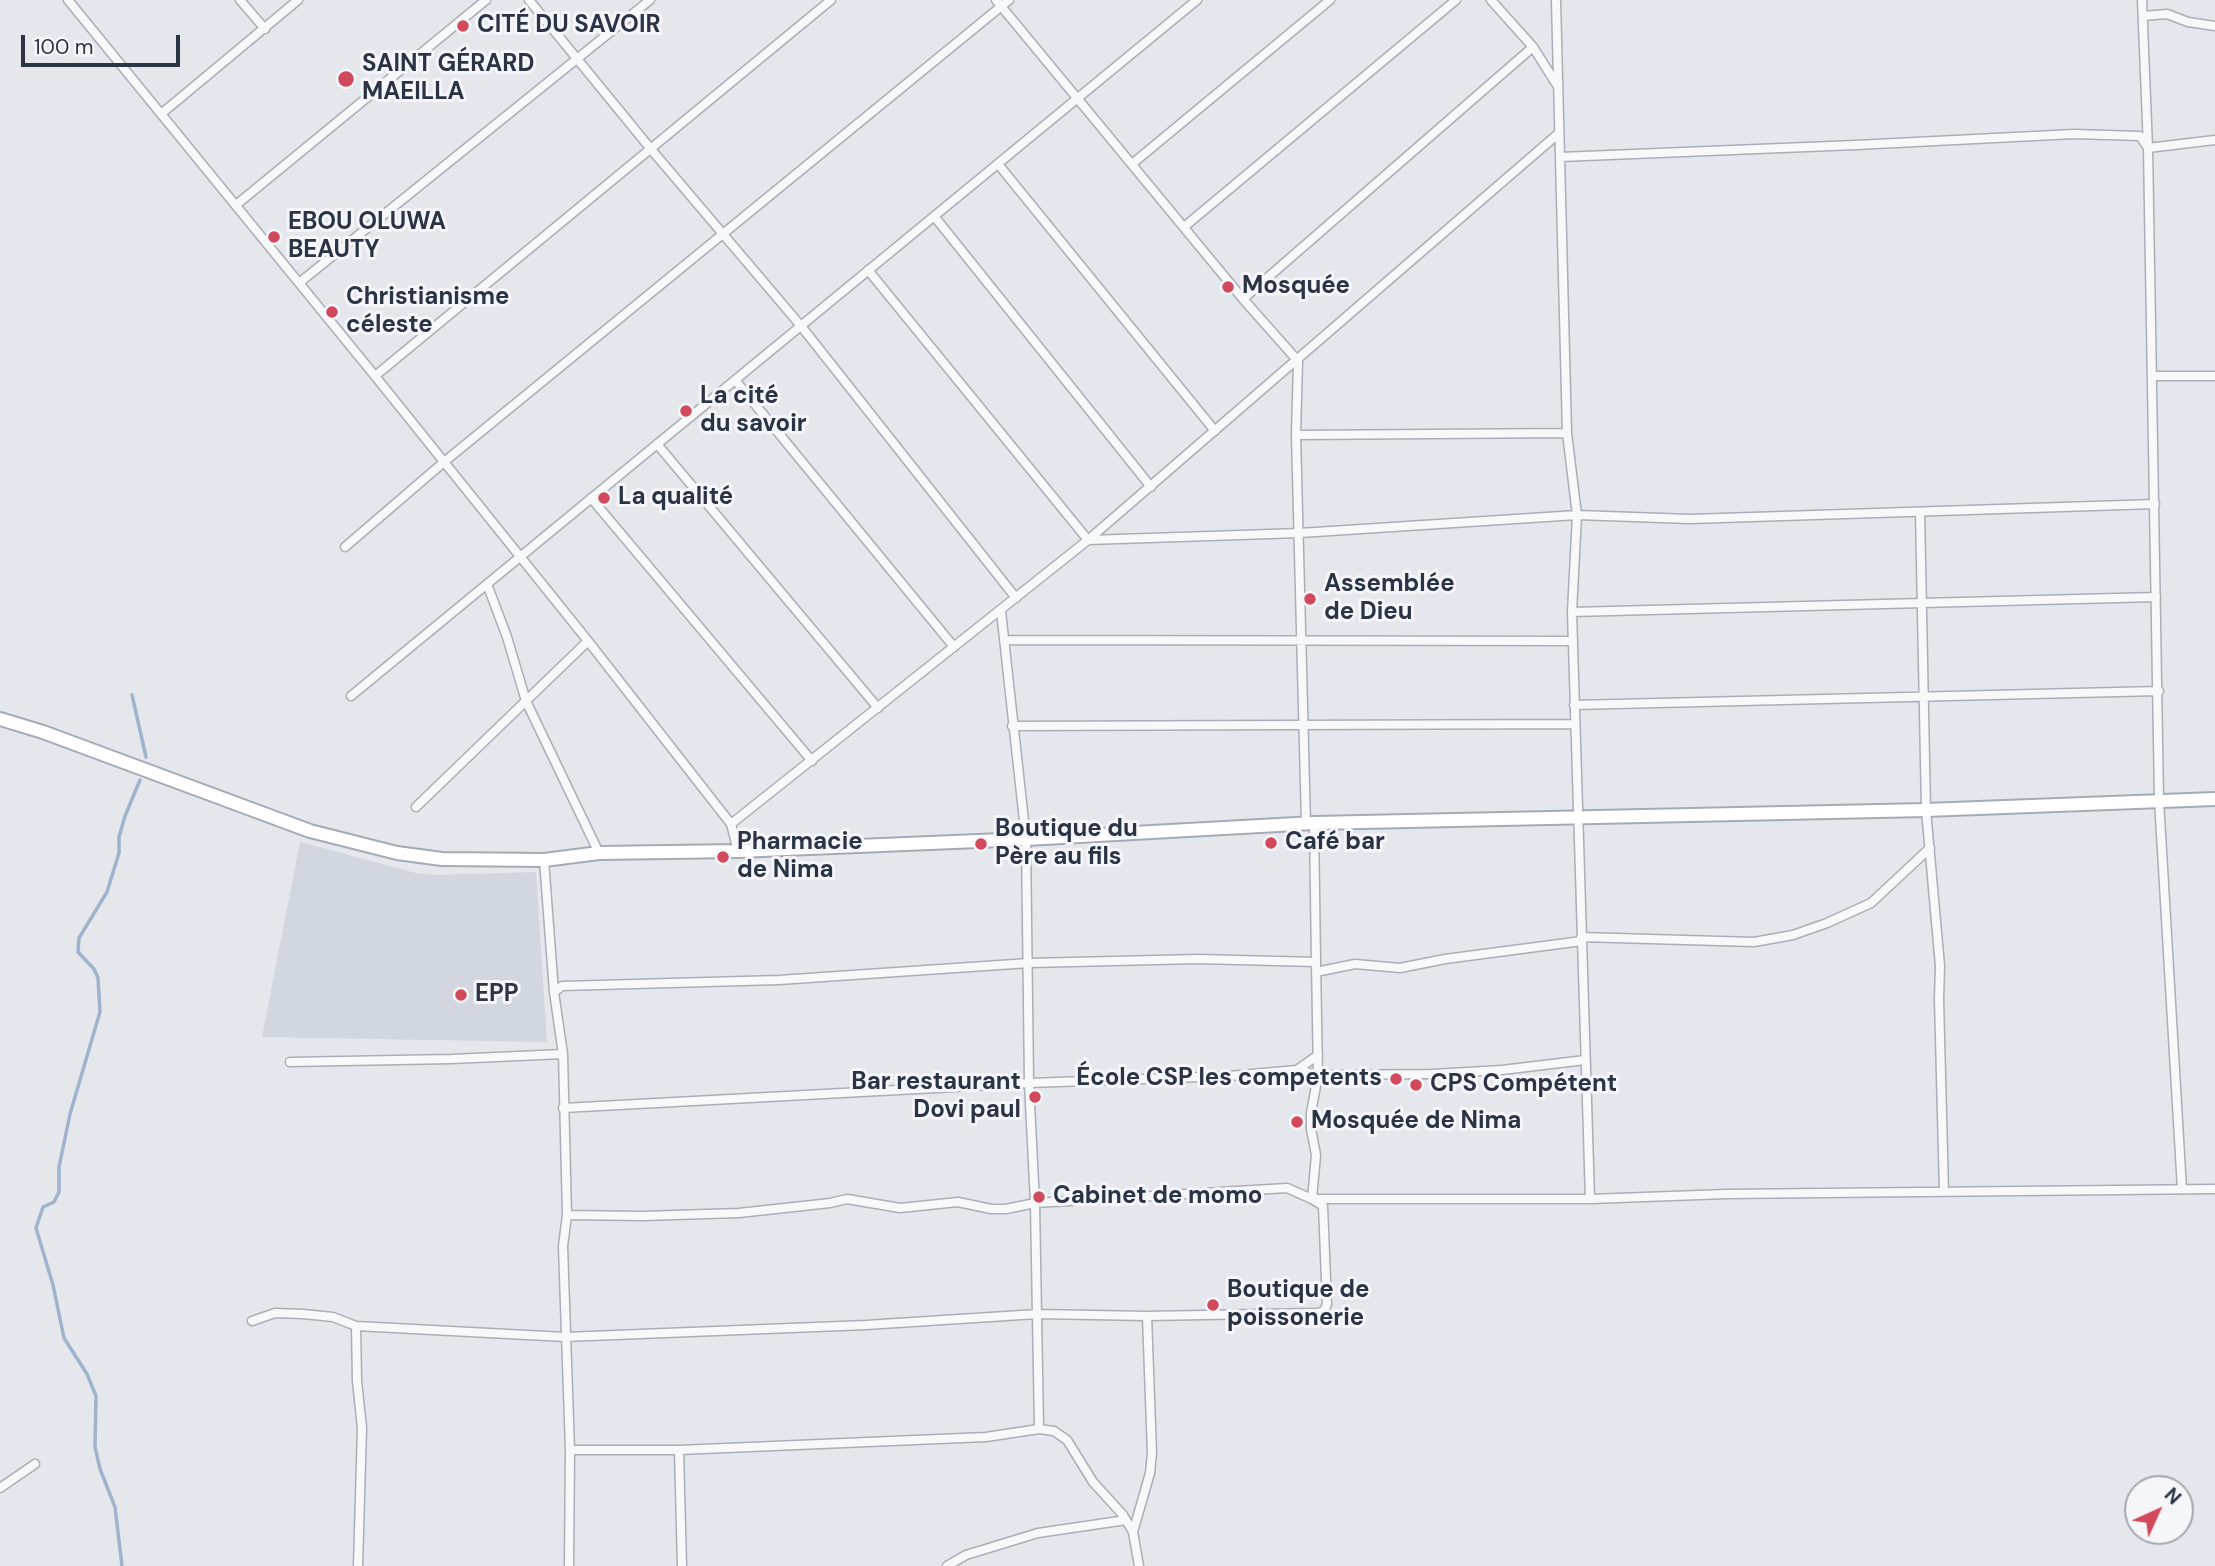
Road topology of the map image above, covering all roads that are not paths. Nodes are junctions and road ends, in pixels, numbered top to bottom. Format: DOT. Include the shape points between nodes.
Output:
graph roads {
  1 [pos="68,0"];
  2 [pos="240,0"];
  3 [pos="298,0"];
  4 [pos="486,0"];
  5 [pos="529,0"];
  6 [pos="650,0"];
  7 [pos="831,0"];
  8 [pos="1197,0"];
  9 [pos="1330,0"];
  10 [pos="1456,0"];
  11 [pos="1491,0"];
  12 [pos="1556,0"];
  13 [pos="2142,0"];
  14 [pos="1002,2"];
  15 [pos="2143,16"];
  16 [pos="2215,26"];
  17 [pos="265,29"];
  18 [pos="1533,47"];
  19 [pos="577,60"];
  20 [pos="1558,88"];
  21 [pos="1078,98"];
  22 [pos="162,114"];
  23 [pos="1559,134"];
  24 [pos="2215,140"];
  25 [pos="650,148"];
  26 [pos="2148,148"];
  27 [pos="1560,157"];
  28 [pos="998,164"];
  29 [pos="1132,164"];
  30 [pos="236,205"];
  31 [pos="934,216"];
  32 [pos="1184,227"];
  33 [pos="724,235"];
  34 [pos="868,271"];
  35 [pos="299,284"];
  36 [pos="1243,299"];
  37 [pos="801,326"];
  38 [pos="1298,361"];
  39 [pos="375,376"];
  40 [pos="2152,376"];
  41 [pos="2215,376"];
  42 [pos="735,380"];
  43 [pos="1216,431"];
  44 [pos="1567,433"];
  45 [pos="1296,435"];
  46 [pos="657,444"];
  47 [pos="444,462"];
  48 [pos="1151,487"];
  49 [pos="591,498"];
  50 [pos="2155,504"];
  51 [pos="1920,512"];
  52 [pos="1577,515"];
  53 [pos="1300,533"];
  54 [pos="1088,540"];
  55 [pos="345,547"];
  56 [pos="520,556"];
  57 [pos="487,584"];
  58 [pos="2156,597"];
  59 [pos="1016,598"];
  60 [pos="1922,603"];
  61 [pos="1001,611"];
  62 [pos="1572,612"];
  63 [pos="1004,640"];
  64 [pos="1301,641"];
  65 [pos="1573,641"];
  66 [pos="588,642"];
  67 [pos="954,647"];
  68 [pos="2159,691"];
  69 [pos="351,696"];
  70 [pos="1924,697"];
  71 [pos="526,701"];
  72 [pos="1574,705"];
  73 [pos="878,708"];
  74 [pos="0,719"];
  75 [pos="1575,724"];
  76 [pos="1303,725"];
  77 [pos="1012,726"];
  78 [pos="812,761"];
  79 [pos="2215,799"];
  80 [pos="2160,800"];
  81 [pos="416,807"];
  82 [pos="1926,810"];
  83 [pos="1577,816"];
  84 [pos="731,824"];
  85 [pos="1310,824"];
  86 [pos="1026,839"];
  87 [pos="1930,848"];
  88 [pos="738,851"];
  89 [pos="599,853"];
  90 [pos="544,860"];
  91 [pos="1582,939"];
  92 [pos="1316,962"];
  93 [pos="1029,963"];
  94 [pos="1316,972"];
  95 [pos="554,992"];
  96 [pos="563,1054"];
  97 [pos="1318,1055"];
  98 [pos="1585,1060"];
  99 [pos="290,1062"];
  100 [pos="1297,1070"];
  101 [pos="1318,1074"];
  102 [pos="1029,1083"];
  103 [pos="563,1108"];
  104 [pos="2182,1189"];
  105 [pos="2215,1189"];
  106 [pos="1944,1192"];
  107 [pos="1312,1199"];
  108 [pos="1590,1199"];
  109 [pos="1035,1203"];
  110 [pos="567,1215"];
  111 [pos="1037,1314"];
  112 [pos="1147,1316"];
  113 [pos="252,1321"];
  114 [pos="356,1326"];
  115 [pos="565,1337"];
  116 [pos="1039,1429"];
  117 [pos="570,1450"];
  118 [pos="679,1450"];
  119 [pos="35,1464"];
  120 [pos="0,1488"];
  121 [pos="1126,1520"];
  122 [pos="1133,1532"];
  123 [pos="358,1566"];
  124 [pos="569,1566"];
  125 [pos="682,1566"];
  126 [pos="947,1566"];
  127 [pos="1139,1566"];
  1 -- 22 [label="street"];
  2 -- 17 [label="street"];
  3 -- 17 [label="street"];
  4 -- 30 [label="street"];
  5 -- 19 [label="street"];
  6 -- 19 [label="street"];
  7 -- 25 [label="street"];
  8 -- 21 [label="street"];
  9 -- 29 [label="street"];
  10 -- 32 [label="street"];
  11 -- 18 [label="street"];
  12 -- 20 [label="street"];
  13 -- 15 [label="street"];
  14 -- 21 [label="street"];
  14 -- 33 [label="street"];
  15 -- 16 [label="street" via="2167,14"];
  15 -- 26 [label="street"];
  17 -- 22 [label="street"];
  18 -- 20 [label="street"];
  18 -- 36 [label="street"];
  19 -- 25 [label="street"];
  19 -- 35 [label="street"];
  20 -- 23 [label="street"];
  21 -- 28 [label="street"];
  21 -- 29 [label="street"];
  22 -- 30 [label="street"];
  23 -- 27 [label="street"];
  23 -- 38 [label="street"];
  24 -- 26 [label="street"];
  25 -- 33 [label="street"];
  25 -- 39 [label="street"];
  26 -- 27 [label="street" via="2140,136 2093,133"];
  26 -- 40 [label="street"];
  27 -- 44 [label="street"];
  28 -- 31 [label="street"];
  28 -- 43 [label="street"];
  29 -- 32 [label="street"];
  30 -- 35 [label="street"];
  31 -- 34 [label="street"];
  31 -- 48 [label="street"];
  32 -- 36 [label="street"];
  33 -- 37 [label="street"];
  33 -- 47 [label="street"];
  34 -- 37 [label="street"];
  34 -- 54 [label="street"];
  35 -- 39 [label="street"];
  36 -- 38 [label="street"];
  37 -- 42 [label="street"];
  37 -- 59 [label="street"];
  38 -- 43 [label="street"];
  38 -- 45 [label="street"];
  39 -- 47 [label="street"];
  40 -- 41 [label="street"];
  40 -- 50 [label="street"];
  42 -- 46 [label="street"];
  42 -- 67 [label="street"];
  43 -- 48 [label="street"];
  44 -- 45 [label="street"];
  44 -- 52 [label="street"];
  45 -- 53 [label="street"];
  46 -- 49 [label="street"];
  46 -- 73 [label="street"];
  47 -- 55 [label="street"];
  47 -- 56 [label="street"];
  48 -- 54 [label="street"];
  49 -- 56 [label="street"];
  49 -- 78 [label="street"];
  50 -- 51 [label="street"];
  50 -- 58 [label="street"];
  51 -- 52 [label="street" via="1690,519"];
  51 -- 60 [label="street"];
  52 -- 53 [label="street"];
  52 -- 62 [label="street"];
  53 -- 54 [label="street"];
  53 -- 64 [label="street"];
  54 -- 59 [label="street"];
  56 -- 57 [label="street"];
  56 -- 66 [label="street"];
  57 -- 69 [label="street"];
  57 -- 71 [label="street"];
  58 -- 60 [label="street"];
  58 -- 68 [label="street"];
  59 -- 61 [label="street"];
  60 -- 62 [label="street"];
  60 -- 70 [label="street"];
  61 -- 63 [label="street"];
  61 -- 67 [label="street"];
  62 -- 65 [label="street"];
  63 -- 64 [label="street"];
  63 -- 77 [label="street"];
  64 -- 65 [label="street"];
  64 -- 76 [label="street"];
  65 -- 72 [label="street"];
  66 -- 71 [label="street"];
  66 -- 84 [label="street"];
  67 -- 73 [label="street"];
  68 -- 70 [label="street"];
  68 -- 80 [label="street"];
  70 -- 72 [label="street"];
  70 -- 82 [label="street"];
  71 -- 81 [label="street"];
  71 -- 89 [label="street"];
  72 -- 75 [label="street"];
  73 -- 78 [label="street"];
  74 -- 90 [label="main road" via="310,831 422,857"];
  75 -- 76 [label="street"];
  75 -- 83 [label="street"];
  76 -- 77 [label="street"];
  76 -- 85 [label="street"];
  77 -- 86 [label="street"];
  78 -- 84 [label="street"];
  79 -- 80 [label="main road"];
  80 -- 82 [label="main road"];
  80 -- 104 [label="street"];
  82 -- 83 [label="main road"];
  82 -- 87 [label="street"];
  83 -- 85 [label="main road"];
  83 -- 91 [label="street"];
  84 -- 88 [label="street"];
  85 -- 86 [label="main road"];
  85 -- 92 [label="street"];
  86 -- 88 [label="main road"];
  86 -- 93 [label="street"];
  87 -- 91 [label="street" via="1871,903 1793,935 1755,942"];
  87 -- 106 [label="street" via="1940,966"];
  88 -- 89 [label="main road"];
  89 -- 90 [label="main road"];
  90 -- 95 [label="street"];
  91 -- 94 [label="street" via="1400,968 1355,964"];
  91 -- 98 [label="street"];
  92 -- 93 [label="street"];
  92 -- 94 [label="street"];
  93 -- 95 [label="street" via="779,980 562,986"];
  93 -- 102 [label="street"];
  94 -- 97 [label="street"];
  95 -- 96 [label="street"];
  96 -- 99 [label="street"];
  96 -- 103 [label="street"];
  97 -- 100 [label="street"];
  97 -- 101 [label="street"];
  98 -- 101 [label="street" via="1432,1074"];
  98 -- 108 [label="street"];
  100 -- 101 [label="street"];
  100 -- 102 [label="street"];
  101 -- 107 [label="street" via="1311,1113 1316,1155"];
  102 -- 103 [label="street"];
  102 -- 109 [label="street"];
  103 -- 110 [label="street"];
  104 -- 105 [label="street"];
  104 -- 106 [label="street"];
  106 -- 108 [label="street"];
  107 -- 108 [label="street"];
  107 -- 109 [label="street" via="1287,1188"];
  107 -- 112 [label="street" via="1323,1206 1324,1311"];
  109 -- 110 [label="street" via="1006,1209 958,1202 900,1208 847,1199 739,1213"];
  109 -- 111 [label="street"];
  110 -- 115 [label="street"];
  111 -- 112 [label="street"];
  111 -- 115 [label="street"];
  111 -- 116 [label="street"];
  112 -- 122 [label="street" via="1152,1454"];
  113 -- 114 [label="street" via="275,1313 303,1314 333,1317"];
  114 -- 115 [label="street"];
  114 -- 123 [label="street" via="362,1428"];
  115 -- 117 [label="street"];
  116 -- 118 [label="street" via="986,1437"];
  116 -- 121 [label="street" via="1054,1431 1067,1440 1093,1482"];
  117 -- 118 [label="street"];
  117 -- 124 [label="street"];
  118 -- 125 [label="street"];
  119 -- 120 [label="street"];
  121 -- 122 [label="street"];
  121 -- 126 [label="street" via="1038,1534 966,1555"];
  122 -- 127 [label="street"];
}
